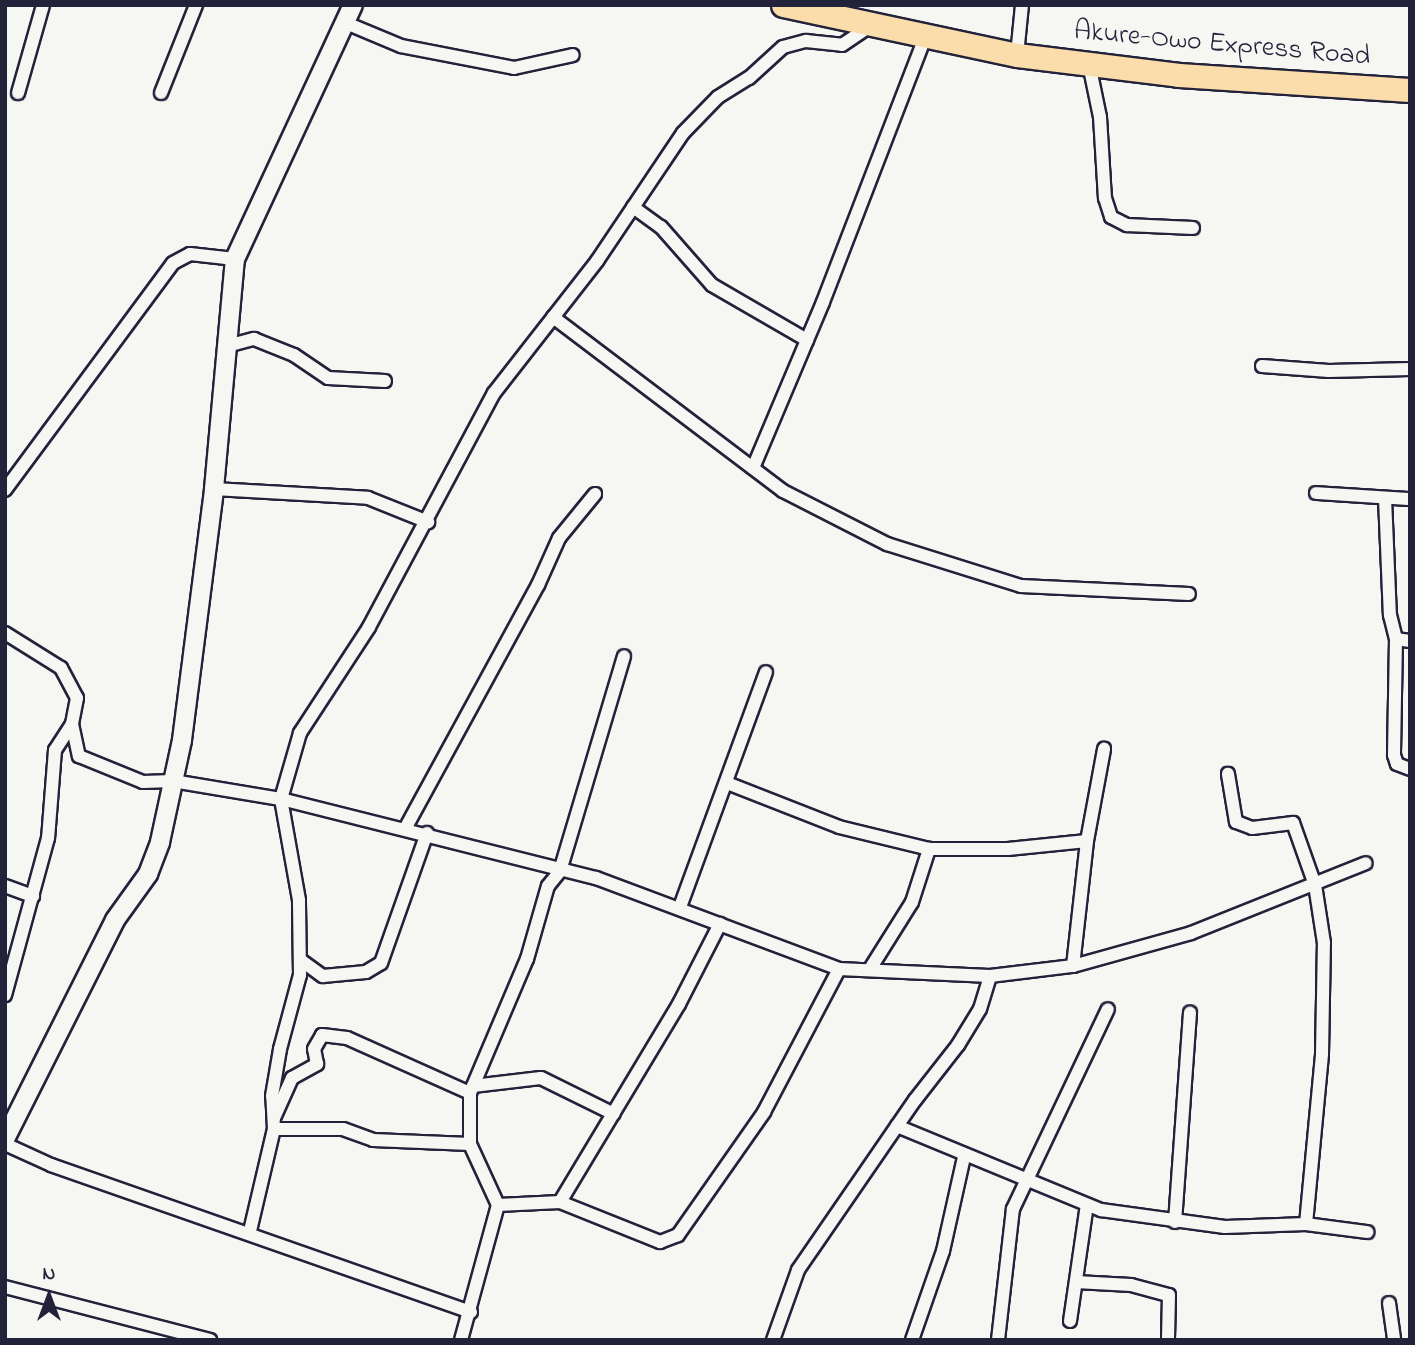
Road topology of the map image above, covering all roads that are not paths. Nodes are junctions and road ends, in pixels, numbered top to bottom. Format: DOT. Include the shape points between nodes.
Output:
graph roads {
  1 [pos="43,5"];
  2 [pos="353,5"];
  3 [pos="783,5"];
  4 [pos="1023,5"];
  5 [pos="192,6"];
  6 [pos="346,23"];
  7 [pos="869,27"];
  8 [pos="925,37"];
  9 [pos="573,55"];
  10 [pos="1017,55"];
  11 [pos="1089,64"];
  12 [pos="1410,90"];
  13 [pos="18,93"];
  14 [pos="161,93"];
  15 [pos="634,207"];
  16 [pos="1193,228"];
  17 [pos="235,259"];
  18 [pos="553,317"];
  19 [pos="807,340"];
  20 [pos="227,346"];
  21 [pos="1262,366"];
  22 [pos="1410,369"];
  23 [pos="385,381"];
  24 [pos="752,468"];
  25 [pos="214,489"];
  26 [pos="5,490"];
  27 [pos="1316,493"];
  28 [pos="595,494"];
  29 [pos="1385,498"];
  30 [pos="1410,499"];
  31 [pos="428,522"];
  32 [pos="1189,594"];
  33 [pos="5,633"];
  34 [pos="1396,639"];
  35 [pos="1410,641"];
  36 [pos="624,656"];
  37 [pos="766,672"];
  38 [pos="72,724"];
  39 [pos="1104,749"];
  40 [pos="1410,769"];
  41 [pos="1228,774"];
  42 [pos="173,781"];
  43 [pos="727,783"];
  44 [pos="281,799"];
  45 [pos="406,827"];
  46 [pos="427,833"];
  47 [pos="1087,841"];
  48 [pos="929,849"];
  49 [pos="1366,863"];
  50 [pos="560,871"];
  51 [pos="5,886"];
  52 [pos="1315,886"];
  53 [pos="33,896"];
  54 [pos="680,907"];
  55 [pos="720,923"];
  56 [pos="302,961"];
  57 [pos="1073,966"];
  58 [pos="839,969"];
  59 [pos="870,969"];
  60 [pos="989,976"];
  61 [pos="5,995"];
  62 [pos="1108,1009"];
  63 [pos="1190,1013"];
  64 [pos="471,1090"];
  65 [pos="614,1114"];
  66 [pos="274,1124"];
  67 [pos="897,1126"];
  68 [pos="5,1139"];
  69 [pos="5,1144"];
  70 [pos="470,1144"];
  71 [pos="964,1157"];
  72 [pos="1023,1181"];
  73 [pos="560,1202"];
  74 [pos="498,1205"];
  75 [pos="1087,1205"];
  76 [pos="1175,1222"];
  77 [pos="1306,1224"];
  78 [pos="250,1231"];
  79 [pos="1367,1232"];
  80 [pos="1076,1282"];
  81 [pos="5,1287"];
  82 [pos="1389,1303"];
  83 [pos="471,1312"];
  84 [pos="1070,1321"];
  85 [pos="210,1340"];
  86 [pos="461,1340"];
  87 [pos="773,1340"];
  88 [pos="912,1340"];
  89 [pos="998,1340"];
  90 [pos="1168,1340"];
  91 [pos="1394,1340"];
  1 -- 13 [label="street"];
  2 -- 6 [label="street"];
  3 -- 7 [label="highway, Akure-Owo Express Road"];
  4 -- 10 [label="street"];
  5 -- 14 [label="street"];
  6 -- 9 [label="street" via="401,46 514,68"];
  6 -- 17 [label="street"];
  7 -- 8 [label="highway, Akure-Owo Express Road"];
  7 -- 15 [label="street" via="848,44 806,41 783,47 749,78 718,97 683,133"];
  8 -- 10 [label="highway, Akure-Owo Express Road"];
  8 -- 19 [label="street"];
  10 -- 11 [label="highway, Akure-Owo Express Road"];
  11 -- 12 [label="highway, Akure-Owo Express Road" via="1179,75"];
  11 -- 16 [label="street" via="1111,217 1127,225"];
  15 -- 18 [label="street"];
  15 -- 19 [label="street" via="661,227 712,285"];
  17 -- 20 [label="street"];
  17 -- 26 [label="street" via="190,254 173,263"];
  18 -- 24 [label="street"];
  18 -- 31 [label="street" via="494,393"];
  19 -- 24 [label="street"];
  20 -- 23 [label="street" via="254,339 294,355 328,378"];
  20 -- 25 [label="street"];
  21 -- 22 [label="street" via="1329,371"];
  24 -- 32 [label="street" via="783,491 887,544 986,577 1065,590"];
  25 -- 31 [label="street" via="368,498"];
  25 -- 42 [label="street"];
  27 -- 29 [label="street"];
  28 -- 45 [label="street" via="559,538"];
  29 -- 30 [label="street"];
  29 -- 34 [label="street" via="1389,603"];
  31 -- 44 [label="street" via="369,627 300,733"];
  33 -- 38 [label="street" via="61,668 77,698"];
  34 -- 35 [label="street"];
  34 -- 40 [label="street" via="1394,755 1397,764"];
  36 -- 50 [label="street"];
  37 -- 43 [label="street"];
  38 -- 42 [label="street" via="75,748 85,760 143,782"];
  38 -- 53 [label="street" via="55,750 48,838"];
  39 -- 47 [label="street"];
  41 -- 52 [label="street" via="1236,822 1252,828 1293,823"];
  42 -- 44 [label="street"];
  42 -- 68 [label="street" via="148,874 115,920"];
  43 -- 48 [label="street" via="839,827"];
  43 -- 54 [label="street"];
  44 -- 45 [label="street"];
  44 -- 56 [label="street" via="299,900"];
  45 -- 46 [label="street"];
  46 -- 50 [label="street"];
  46 -- 56 [label="street" via="381,963 366,972 323,976"];
  47 -- 48 [label="street" via="1008,849"];
  47 -- 57 [label="street"];
  48 -- 59 [label="street" via="912,902"];
  49 -- 52 [label="street"];
  50 -- 54 [label="street" via="596,878"];
  50 -- 64 [label="street" via="548,886 527,959"];
  51 -- 53 [label="street"];
  52 -- 57 [label="street" via="1178,937"];
  52 -- 77 [label="street" via="1324,943 1322,1042"];
  53 -- 61 [label="street"];
  54 -- 55 [label="street"];
  55 -- 58 [label="street"];
  55 -- 65 [label="street"];
  56 -- 66 [label="street" via="273,1088"];
  57 -- 60 [label="street"];
  58 -- 59 [label="street"];
  58 -- 73 [label="street" via="764,1112 678,1236 660,1242"];
  59 -- 60 [label="street"];
  60 -- 67 [label="street" via="980,1009 958,1045"];
  62 -- 72 [label="street"];
  63 -- 76 [label="street"];
  64 -- 65 [label="street" via="541,1078"];
  64 -- 66 [label="street" via="347,1038 322,1035 314,1049 317,1064 292,1078"];
  64 -- 70 [label="street"];
  65 -- 73 [label="street"];
  66 -- 70 [label="street" via="343,1129 373,1140"];
  66 -- 78 [label="street"];
  67 -- 71 [label="street"];
  67 -- 87 [label="street" via="798,1270"];
  69 -- 78 [label="street" via="51,1165"];
  70 -- 74 [label="street"];
  71 -- 72 [label="street"];
  71 -- 88 [label="street" via="943,1251"];
  72 -- 75 [label="street"];
  72 -- 89 [label="street" via="1013,1209"];
  73 -- 74 [label="street"];
  74 -- 83 [label="street"];
  75 -- 76 [label="street"];
  75 -- 80 [label="street"];
  76 -- 77 [label="street" via="1225,1227"];
  77 -- 79 [label="street"];
  78 -- 83 [label="street"];
  80 -- 84 [label="street"];
  80 -- 90 [label="street" via="1131,1285 1169,1295"];
  81 -- 85 [label="street"];
  82 -- 91 [label="street"];
  83 -- 86 [label="street"];
}
